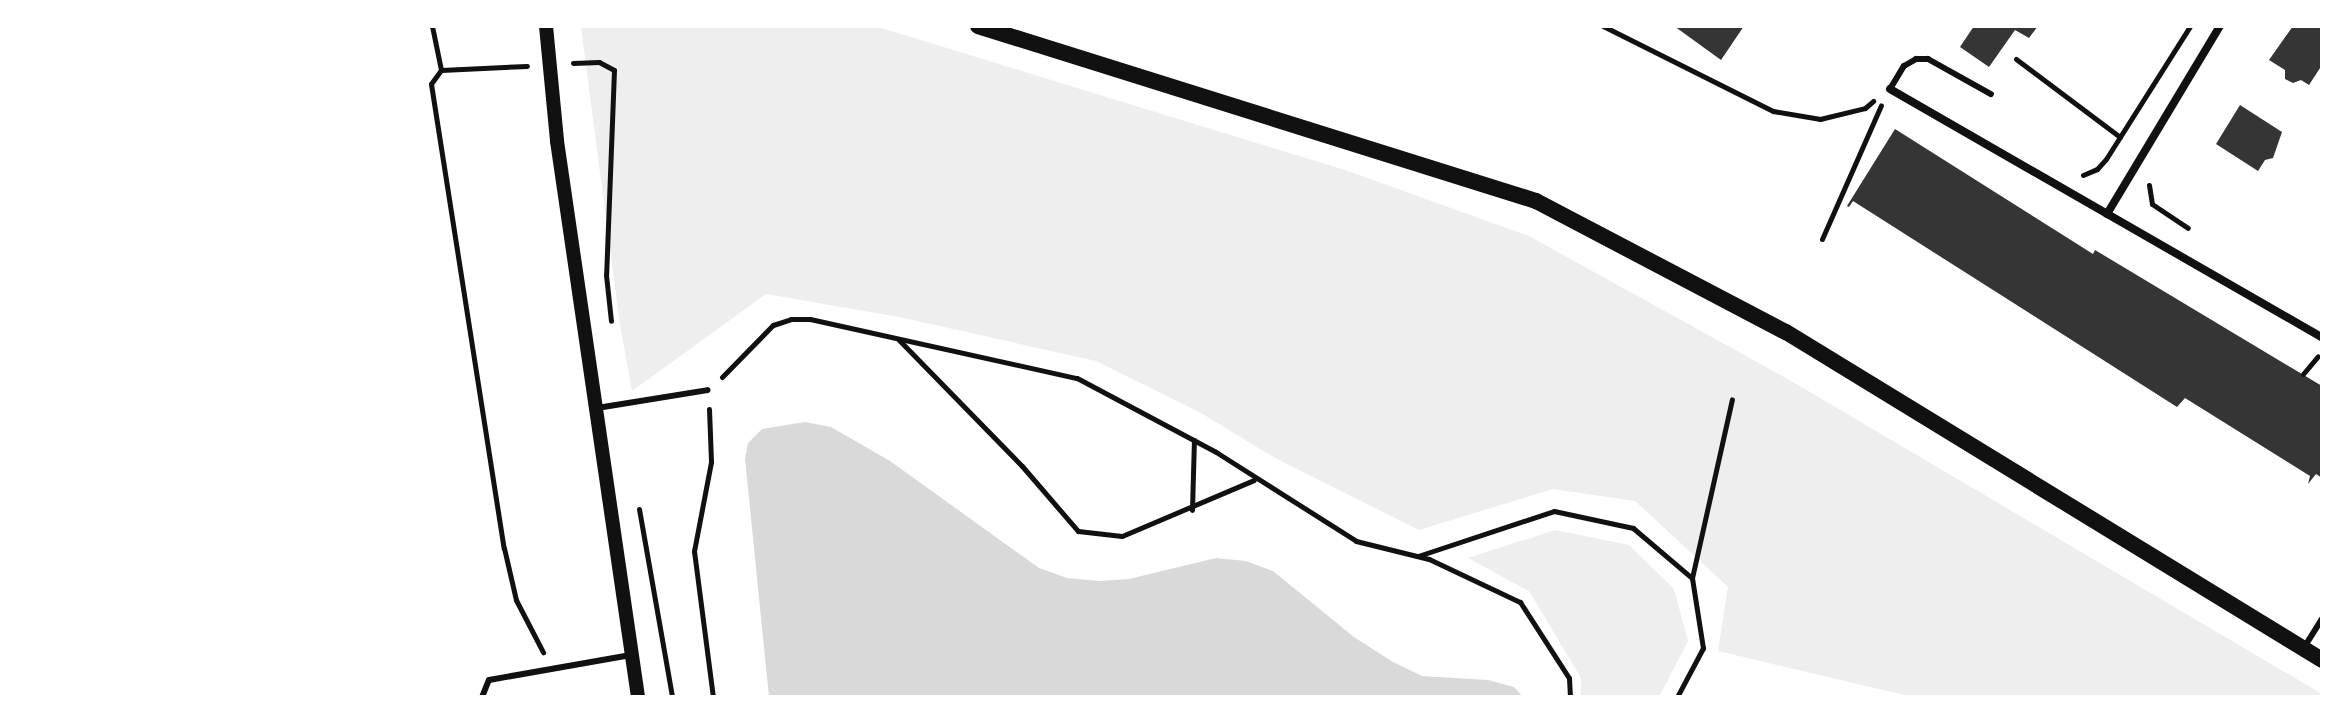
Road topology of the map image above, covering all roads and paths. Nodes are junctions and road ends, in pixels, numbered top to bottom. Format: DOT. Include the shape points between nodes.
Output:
graph roads {
  1 [pos="546,26"];
  2 [pos="978,26"];
  3 [pos="1603,26"];
  4 [pos="2190,26"];
  5 [pos="2220,26"];
  6 [pos="2016,59"];
  7 [pos="441,70"];
  8 [pos="1890,89"];
  9 [pos="1991,94"];
  10 [pos="2120,137"];
  11 [pos="613,157"];
  12 [pos="2155,171"];
  13 [pos="2074,175"];
  14 [pos="2107,214"];
  15 [pos="2188,228"];
  16 [pos="1822,239"];
  17 [pos="613,333"];
  18 [pos="2322,337"];
  19 [pos="898,339"];
  20 [pos="2322,357"];
  21 [pos="2303,374"];
  22 [pos="708,390"];
  23 [pos="1732,399"];
  24 [pos="597,408"];
  25 [pos="1194,440"];
  26 [pos="1255,480"];
  27 [pos="637,497"];
  28 [pos="1192,510"];
  29 [pos="1417,556"];
  30 [pos="1692,578"];
  31 [pos="2322,619"];
  32 [pos="2303,649"];
  33 [pos="631,655"];
  34 [pos="2322,660"];
  35 [pos="553,670"];
  36 [pos="482,697"];
  37 [pos="638,697"];
  38 [pos="672,697"];
  39 [pos="713,697"];
  40 [pos="1570,697"];
  41 [pos="1677,697"];
  1 -- 24 [label="street" via="557,141"];
  2 -- 32 [label="main road" via="1536,201 1786,332"];
  3 -- 8 [label="path" via="1734,93 1795,117 1820,119 1854,111"];
  4 -- 10 [label="path"];
  5 -- 14 [label="street"];
  6 -- 10 [label="path"];
  7 -- 35 [label="path" via="431,84 504,548 516,600"];
  8 -- 9 [label="lane" via="1904,66 1928,59"];
  8 -- 14 [label="street"];
  8 -- 16 [label="path" via="1870,123"];
  10 -- 13 [label="path" via="2097,169"];
  11 -- 17 [label="path" via="606,275"];
  12 -- 15 [label="path" via="2149,185 2152,204"];
  14 -- 18 [label="street"];
  19 -- 22 [label="path" via="791,319 773,325"];
  19 -- 25 [label="path" via="1077,378"];
  19 -- 28 [label="path" via="1078,531 1122,536"];
  20 -- 21 [label="path"];
  22 -- 24 [label="lane"];
  22 -- 39 [label="path" via="711,462 694,551"];
  23 -- 30 [label="path"];
  24 -- 33 [label="street"];
  25 -- 26 [label="path"];
  25 -- 28 [label="path"];
  26 -- 28 [label="path"];
  26 -- 29 [label="path" via="1356,541"];
  27 -- 38 [label="path"];
  29 -- 30 [label="path" via="1554,511 1633,528"];
  29 -- 40 [label="path" via="1520,602 1569,678"];
  30 -- 41 [label="path" via="1703,648"];
  31 -- 32 [label="lane"];
  32 -- 34 [label="main road"];
  33 -- 35 [label="lane"];
  33 -- 37 [label="street"];
  35 -- 36 [label="lane" via="489,680"];
}
